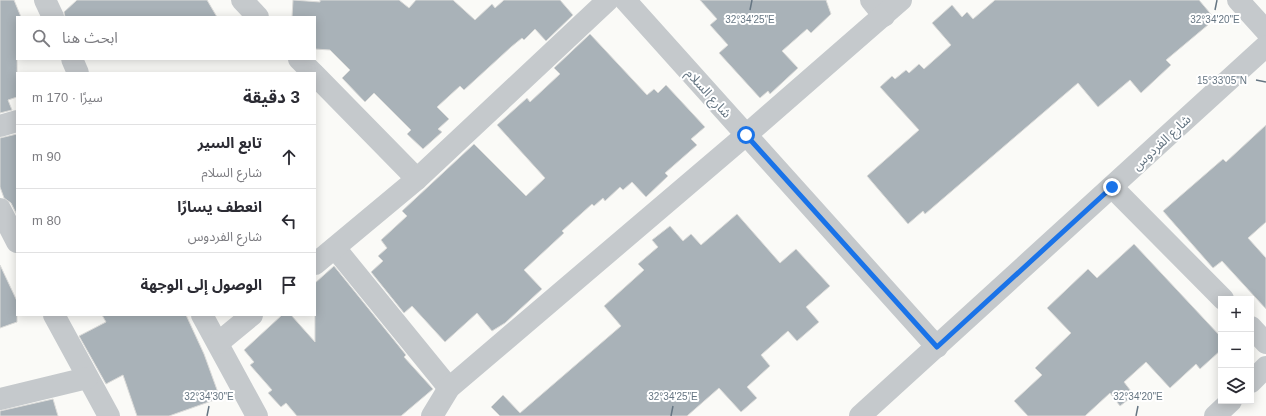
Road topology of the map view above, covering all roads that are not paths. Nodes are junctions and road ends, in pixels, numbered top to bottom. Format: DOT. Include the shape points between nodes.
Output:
graph roads {
  1 [pos="45,0"];
  2 [pos="242,0"];
  3 [pos="608,0"];
  4 [pos="625,0"];
  5 [pos="901,0"];
  6 [pos="1238,0"];
  7 [pos="877,8"];
  8 [pos="53,16"];
  9 [pos="257,16"];
  10 [pos="1266,32"];
  11 [pos="1266,46"];
  12 [pos="72,60"];
  13 [pos="300,60"];
  14 [pos="78,72"];
  15 [pos="312,72"];
  16 [pos="316,76"];
  17 [pos="16,121"];
  18 [pos="0,126"];
  19 [pos="746,135"];
  20 [pos="416,179"];
  21 [pos="1112,187"];
  22 [pos="0,209"];
  23 [pos="16,240"];
  24 [pos="335,248"];
  25 [pos="316,263"];
  26 [pos="1220,296"];
  27 [pos="55,316"];
  28 [pos="203,316"];
  29 [pos="251,316"];
  30 [pos="1254,330"];
  31 [pos="218,343"];
  32 [pos="1266,343"];
  33 [pos="937,347"];
  34 [pos="1266,367"];
  35 [pos="87,378"];
  36 [pos="1254,379"];
  37 [pos="449,388"];
  38 [pos="0,399"];
  39 [pos="1228,404"];
  40 [pos="109,416"];
  41 [pos="257,416"];
  42 [pos="432,416"];
  43 [pos="860,416"];
  44 [pos="1215,416"];
  1 -- 8 [label="street"];
  2 -- 9 [label="street"];
  3 -- 20 [label="street"];
  4 -- 19 [label="street, شارع السلام"];
  5 -- 7 [label="street"];
  6 -- 10 [label="street"];
  7 -- 19 [label="street"];
  11 -- 21 [label="street, شارع الفردوس"];
  12 -- 14 [label="street"];
  13 -- 15 [label="street"];
  16 -- 20 [label="street"];
  17 -- 18 [label="street"];
  19 -- 33 [label="street, شارع السلام"];
  19 -- 37 [label="street"];
  20 -- 24 [label="street"];
  21 -- 26 [label="street"];
  21 -- 33 [label="street, شارع الفردوس"];
  22 -- 23 [label="street"];
  24 -- 25 [label="street"];
  24 -- 37 [label="street"];
  27 -- 35 [label="street"];
  28 -- 31 [label="street"];
  29 -- 31 [label="street"];
  30 -- 32 [label="street"];
  31 -- 41 [label="street"];
  33 -- 43 [label="street, شارع الفردوس"];
  34 -- 36 [label="street"];
  35 -- 38 [label="street"];
  35 -- 40 [label="street"];
  37 -- 42 [label="street"];
  39 -- 44 [label="street"];
}
